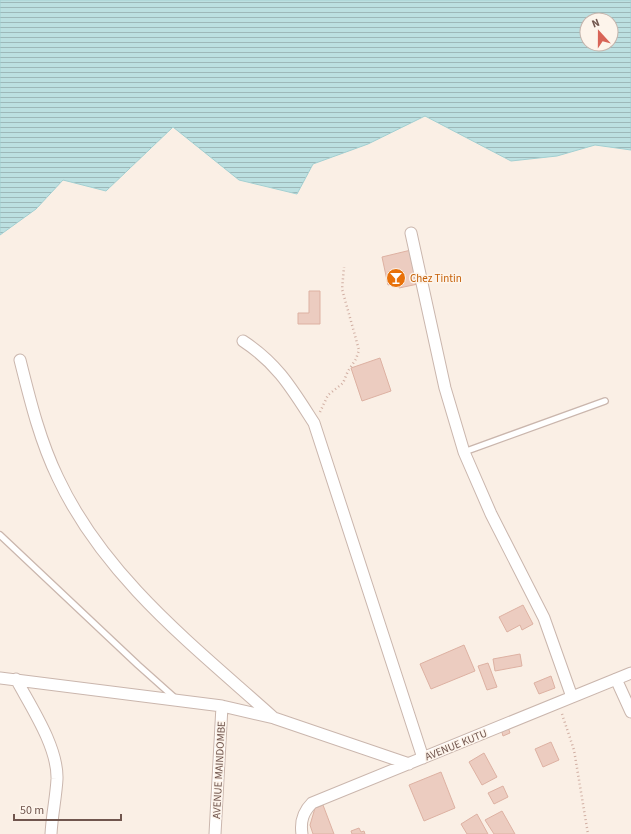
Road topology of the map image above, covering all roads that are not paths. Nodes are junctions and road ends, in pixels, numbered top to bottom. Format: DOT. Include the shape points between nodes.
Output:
graph roads {
  1 [pos="411,233"];
  2 [pos="244,341"];
  3 [pos="20,360"];
  4 [pos="605,401"];
  5 [pos="464,452"];
  6 [pos="0,535"];
  7 [pos="631,673"];
  8 [pos="0,678"];
  9 [pos="16,679"];
  10 [pos="616,679"];
  11 [pos="572,697"];
  12 [pos="177,699"];
  13 [pos="222,706"];
  14 [pos="631,712"];
  15 [pos="274,718"];
  16 [pos="422,758"];
  17 [pos="409,764"];
  18 [pos="51,834"];
  19 [pos="215,834"];
  20 [pos="302,834"];
  1 -- 5 [label="street" via="445,388"];
  2 -- 16 [label="street" via="272,363 314,423"];
  3 -- 15 [label="street" via="42,442 57,478 95,542 156,612"];
  4 -- 5 [label="lane"];
  5 -- 11 [label="street" via="491,514 544,618"];
  6 -- 12 [label="lane"];
  7 -- 10 [label="street, AVENUE KUTU"];
  8 -- 9 [label="street"];
  9 -- 12 [label="street"];
  9 -- 18 [label="street" via="54,757 57,778"];
  10 -- 11 [label="street, AVENUE KUTU"];
  10 -- 14 [label="street"];
  11 -- 16 [label="street, AVENUE KUTU"];
  12 -- 13 [label="street"];
  13 -- 15 [label="street"];
  13 -- 19 [label="street, AVENUE MAINDOMBE"];
  15 -- 17 [label="street"];
  16 -- 17 [label="street, AVENUE KUTU"];
  17 -- 20 [label="street, AVENUE KUTU" via="312,803 302,818"];
}
